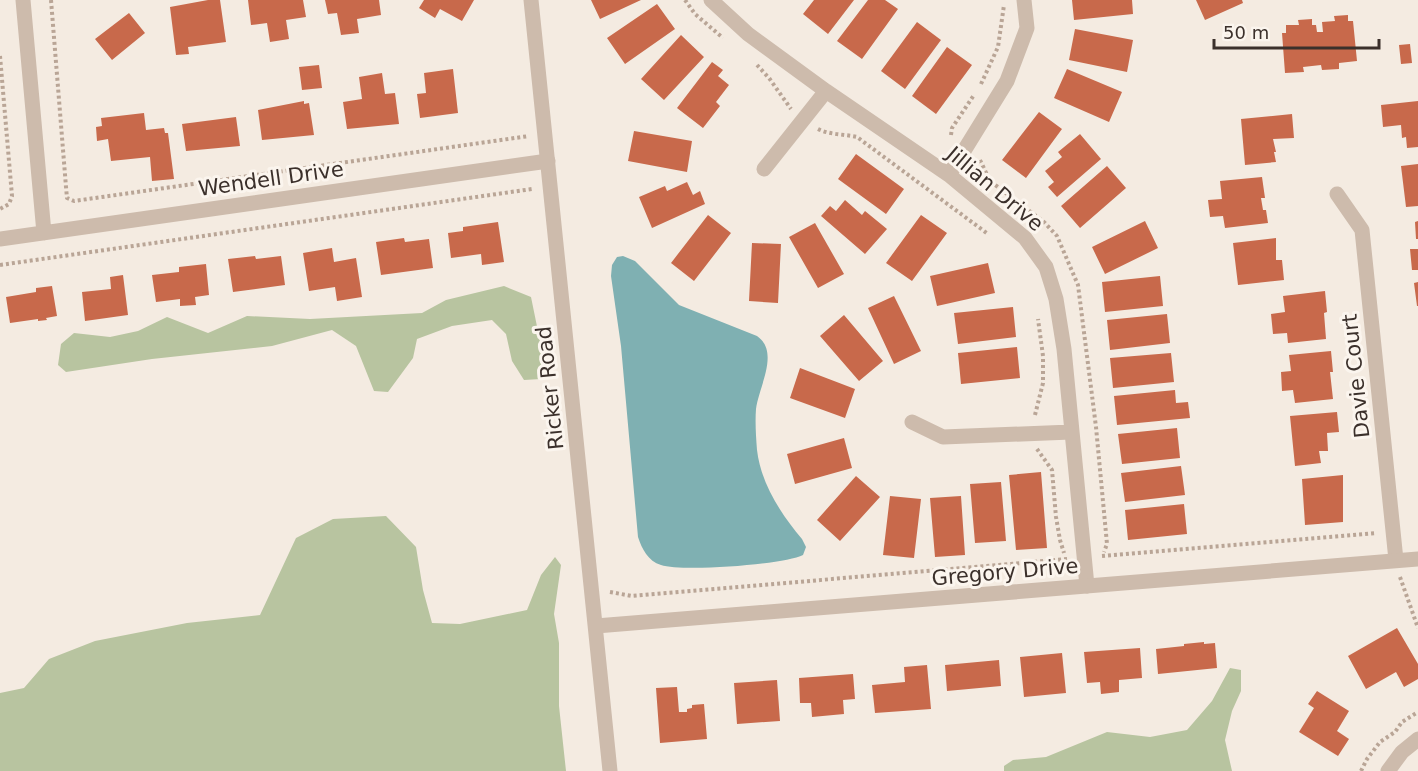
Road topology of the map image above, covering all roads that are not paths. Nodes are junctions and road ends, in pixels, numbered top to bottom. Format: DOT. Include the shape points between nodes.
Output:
graph roads {
  1 [pos="23,0"];
  2 [pos="531,0"];
  3 [pos="711,0"];
  4 [pos="1024,0"];
  5 [pos="826,91"];
  6 [pos="548,161"];
  7 [pos="764,169"];
  8 [pos="949,175"];
  9 [pos="1337,194"];
  10 [pos="44,233"];
  11 [pos="0,239"];
  12 [pos="912,422"];
  13 [pos="1071,432"];
  14 [pos="1418,559"];
  15 [pos="1398,567"];
  16 [pos="1087,586"];
  17 [pos="596,626"];
  18 [pos="1418,739"];
  19 [pos="610,771"];
  20 [pos="1388,771"];
  1 -- 10 [label="street"];
  2 -- 6 [label="street, Ricker Road"];
  3 -- 5 [label="street, Jillian Drive" via="748,34"];
  4 -- 8 [label="street" via="1027,28 1007,81"];
  5 -- 7 [label="street"];
  5 -- 8 [label="street, Jillian Drive"];
  6 -- 10 [label="street, Wendell Drive"];
  6 -- 17 [label="street, Ricker Road"];
  8 -- 13 [label="street, Jillian Drive" via="1025,238 1046,267 1064,349"];
  9 -- 15 [label="street, Davie Court" via="1362,230"];
  10 -- 11 [label="street, Wendell Drive"];
  12 -- 13 [label="street" via="943,437"];
  13 -- 16 [label="street, Jillian Drive"];
  14 -- 15 [label="street, Gregory Drive"];
  15 -- 16 [label="street, Gregory Drive"];
  16 -- 17 [label="street, Gregory Drive"];
  17 -- 19 [label="street, Ricker Road"];
  18 -- 20 [label="street"];
}
